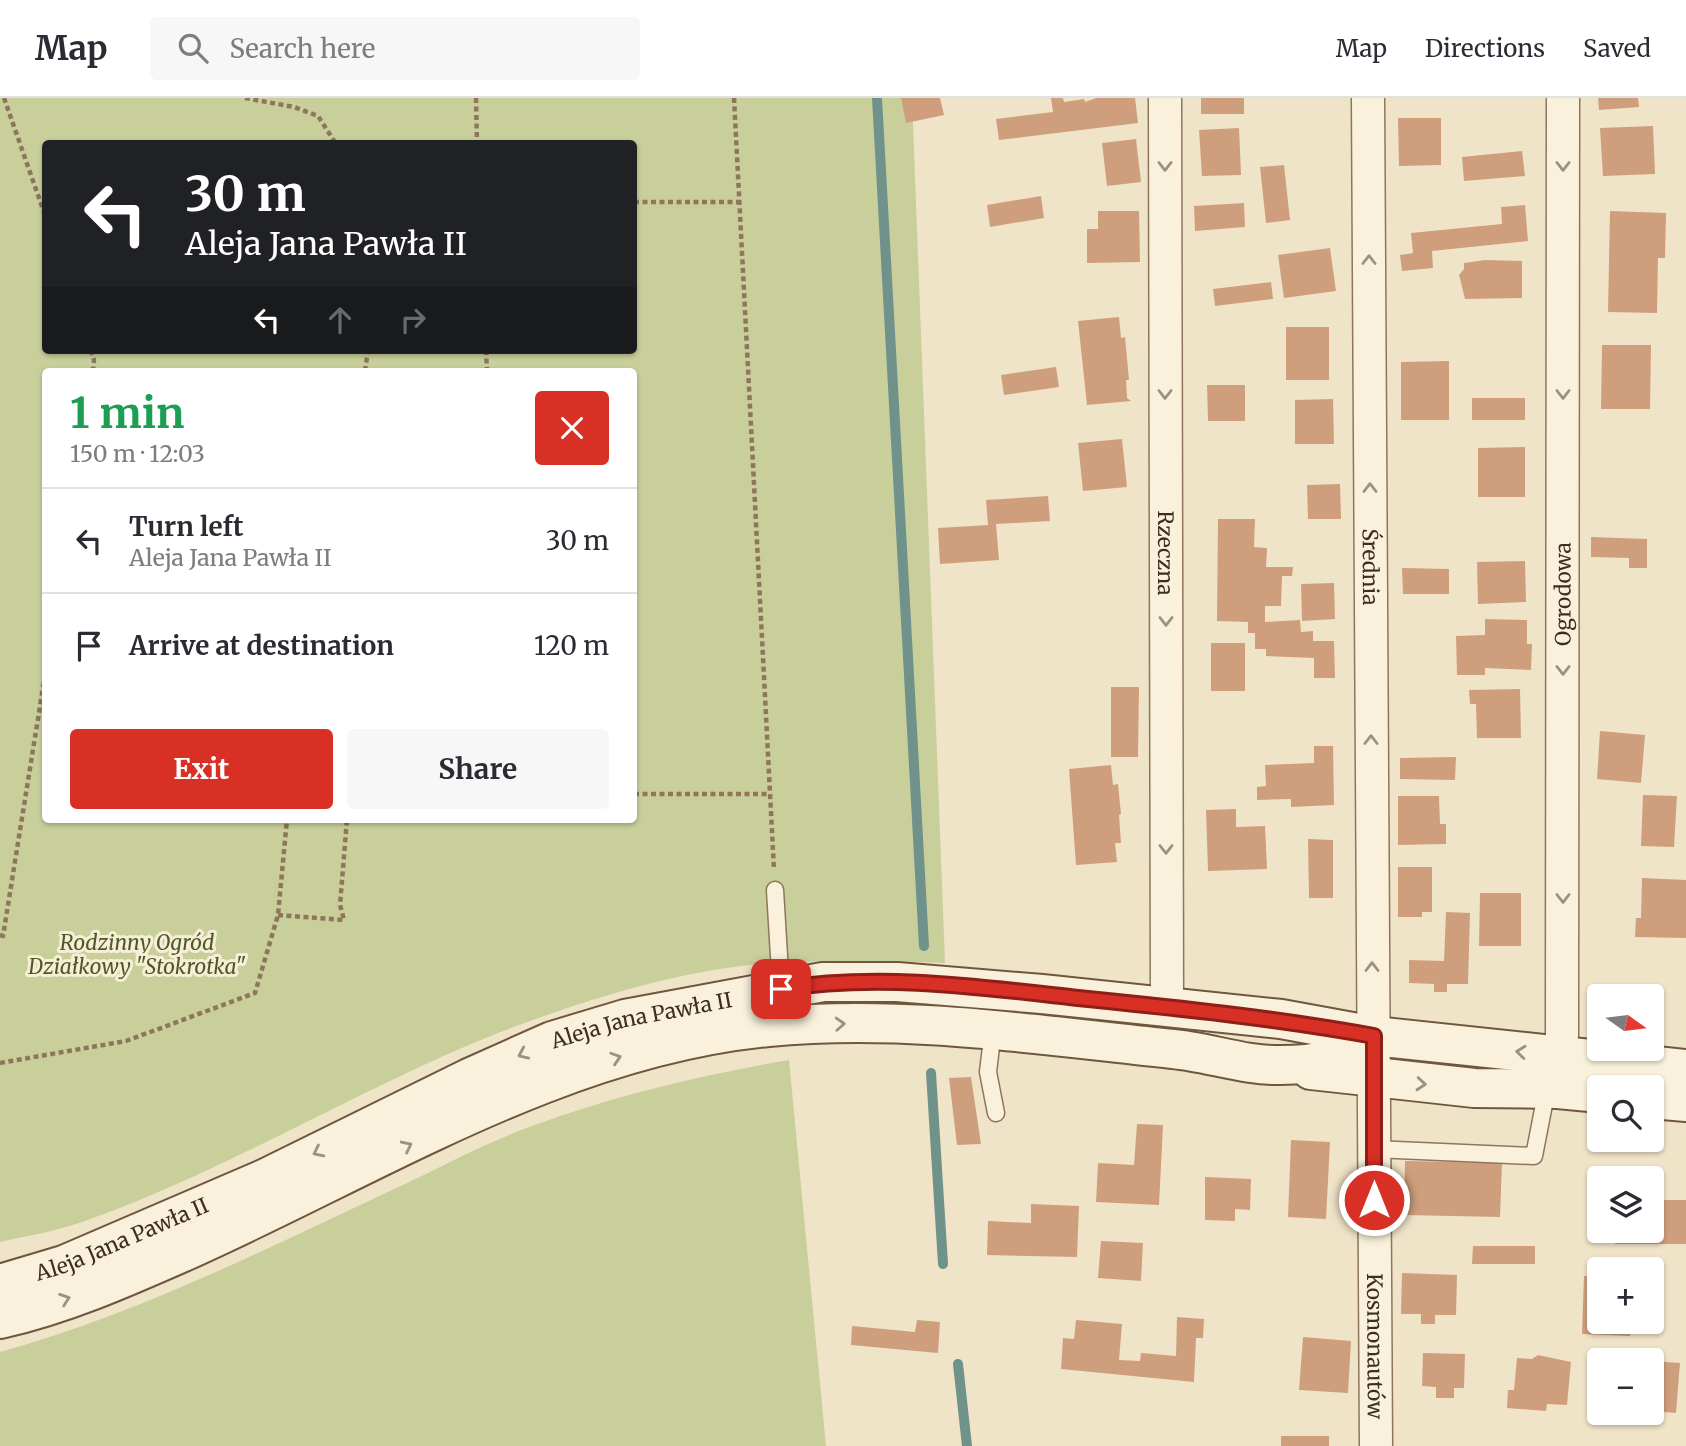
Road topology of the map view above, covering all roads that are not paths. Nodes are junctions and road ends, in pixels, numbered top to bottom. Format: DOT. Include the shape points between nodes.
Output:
graph roads {
  1 [pos="1165,98"];
  2 [pos="1368,98"];
  3 [pos="1563,98"];
  4 [pos="775,890"];
  5 [pos="781,989"];
  6 [pos="1042,994"];
  7 [pos="1167,1007"];
  8 [pos="993,1030"];
  9 [pos="1374,1036"];
  10 [pos="1198,1051"];
  11 [pos="1281,1065"];
  12 [pos="1686,1069"];
  13 [pos="1556,1078"];
  14 [pos="1374,1079"];
  15 [pos="1587,1089"];
  16 [pos="1664,1100"];
  17 [pos="1686,1102"];
  18 [pos="996,1113"];
  19 [pos="1374,1149"];
  20 [pos="0,1283"];
  21 [pos="0,1319"];
  22 [pos="1376,1446"];
  1 -- 7 [label="street, Rzeczna, one-way"];
  9 -- 2 [label="street, Średnia, one-way"];
  3 -- 13 [label="street, Ogrodowa, one-way"];
  4 -- 5 [label="lane"];
  5 -- 6 [label="street, Aleja Jana Pawła II" via="823,982 897,982"];
  5 -- 20 [label="street, Aleja Jana Pawła II, one-way" via="625,1020 552,1041 251,1184 64,1265"];
  6 -- 7 [label="street, Aleja Jana Pawła II"];
  6 -- 8 [label="street" via="1023,999 1003,1013"];
  7 -- 9 [label="street, Aleja Jana Pawła II" via="1281,1019"];
  7 -- 10 [label="street" via="1182,1041"];
  8 -- 10 [label="street, Aleja Jana Pawła II"];
  8 -- 18 [label="lane" via="988,1072"];
  21 -- 8 [label="street, Aleja Jana Pawła II, one-way" via="149,1267 481,1110 563,1075 633,1053 767,1027 852,1023"];
  9 -- 11 [label="street, Aleja Jana Pawła II" via="1361,1048 1334,1059"];
  13 -- 9 [label="street, Aleja Jana Pawła II, one-way"];
  9 -- 14 [label="street, Kosmonautów"];
  10 -- 11 [label="street, Aleja Jana Pawła II"];
  11 -- 14 [label="street, Aleja Jana Pawła II"];
  12 -- 13 [label="street, Aleja Jana Pawła II"];
  14 -- 13 [label="street, Aleja Jana Pawła II, one-way" via="1474,1088"];
  13 -- 15 [label="street, Aleja Jana Pawła II"];
  13 -- 19 [label="lane" via="1534,1156"];
  14 -- 19 [label="street, Kosmonautów"];
  16 -- 17 [label="street"];
  19 -- 22 [label="street, Kosmonautów"];
}
